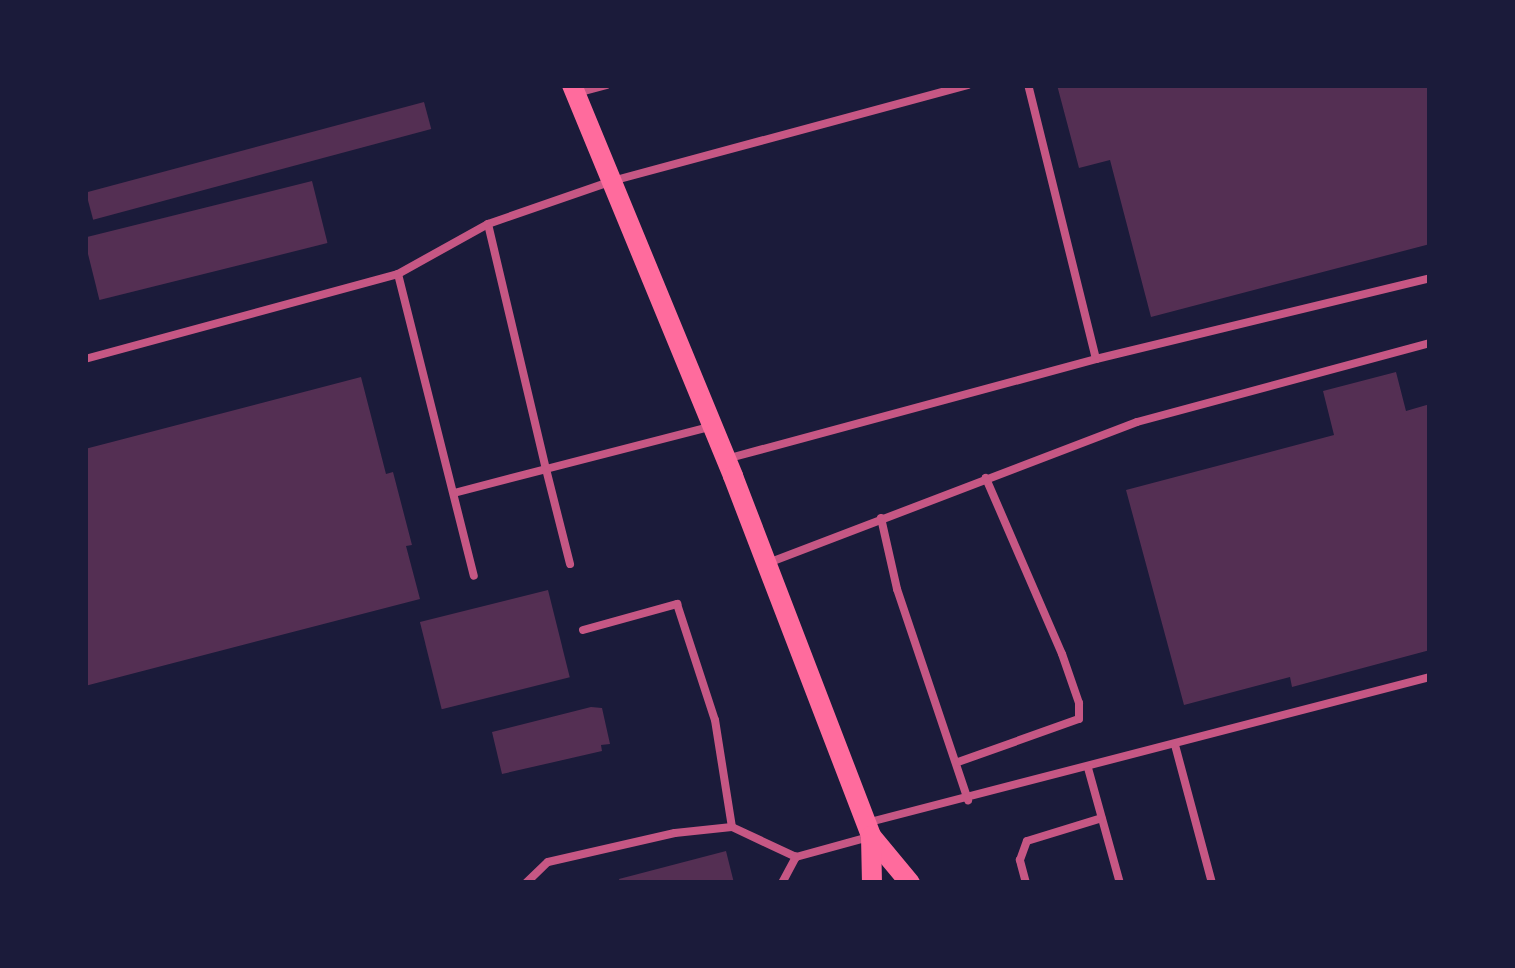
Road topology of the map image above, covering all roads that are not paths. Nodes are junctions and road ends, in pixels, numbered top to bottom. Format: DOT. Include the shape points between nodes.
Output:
graph roads {
  1 [pos="606,85"];
  2 [pos="968,85"];
  3 [pos="1028,85"];
  4 [pos="574,89"];
  5 [pos="612,180"];
  6 [pos="488,224"];
  7 [pos="398,274"];
  8 [pos="1430,278"];
  9 [pos="1430,343"];
  10 [pos="85,359"];
  11 [pos="1096,359"];
  12 [pos="713,426"];
  13 [pos="726,459"];
  14 [pos="546,469"];
  15 [pos="986,478"];
  16 [pos="454,494"];
  17 [pos="880,518"];
  18 [pos="768,563"];
  19 [pos="570,564"];
  20 [pos="474,576"];
  21 [pos="583,630"];
  22 [pos="1430,677"];
  23 [pos="1175,745"];
  24 [pos="958,762"];
  25 [pos="1088,768"];
  26 [pos="968,800"];
  27 [pos="1102,818"];
  28 [pos="732,827"];
  29 [pos="869,829"];
  30 [pos="796,857"];
  31 [pos="526,883"];
  32 [pos="782,883"];
  33 [pos="872,883"];
  34 [pos="910,883"];
  35 [pos="1026,883"];
  36 [pos="1120,883"];
  37 [pos="1212,883"];
  1 -- 4 [label="lane"];
  2 -- 5 [label="lane"];
  3 -- 11 [label="lane"];
  4 -- 5 [label="main road"];
  5 -- 6 [label="lane"];
  5 -- 12 [label="main road"];
  6 -- 7 [label="lane"];
  6 -- 14 [label="lane"];
  7 -- 10 [label="lane"];
  7 -- 16 [label="lane"];
  8 -- 11 [label="lane"];
  9 -- 15 [label="lane" via="1137,422"];
  11 -- 13 [label="lane"];
  12 -- 13 [label="main road"];
  12 -- 14 [label="lane"];
  13 -- 18 [label="main road"];
  14 -- 16 [label="lane"];
  14 -- 19 [label="lane"];
  15 -- 17 [label="lane"];
  15 -- 24 [label="lane" via="1062,654 1079,719"];
  16 -- 20 [label="lane"];
  17 -- 18 [label="lane"];
  17 -- 24 [label="lane" via="897,588"];
  18 -- 29 [label="main road"];
  21 -- 28 [label="lane" via="677,604 715,720"];
  22 -- 23 [label="lane"];
  23 -- 25 [label="lane"];
  23 -- 37 [label="lane"];
  24 -- 26 [label="lane"];
  25 -- 26 [label="lane"];
  25 -- 27 [label="lane"];
  26 -- 29 [label="lane"];
  27 -- 35 [label="lane" via="1027,841 1020,860"];
  27 -- 36 [label="lane"];
  28 -- 30 [label="lane"];
  28 -- 31 [label="lane" via="548,862"];
  29 -- 30 [label="lane"];
  29 -- 33 [label="main road"];
  29 -- 34 [label="main road"];
  30 -- 32 [label="lane"];
}
